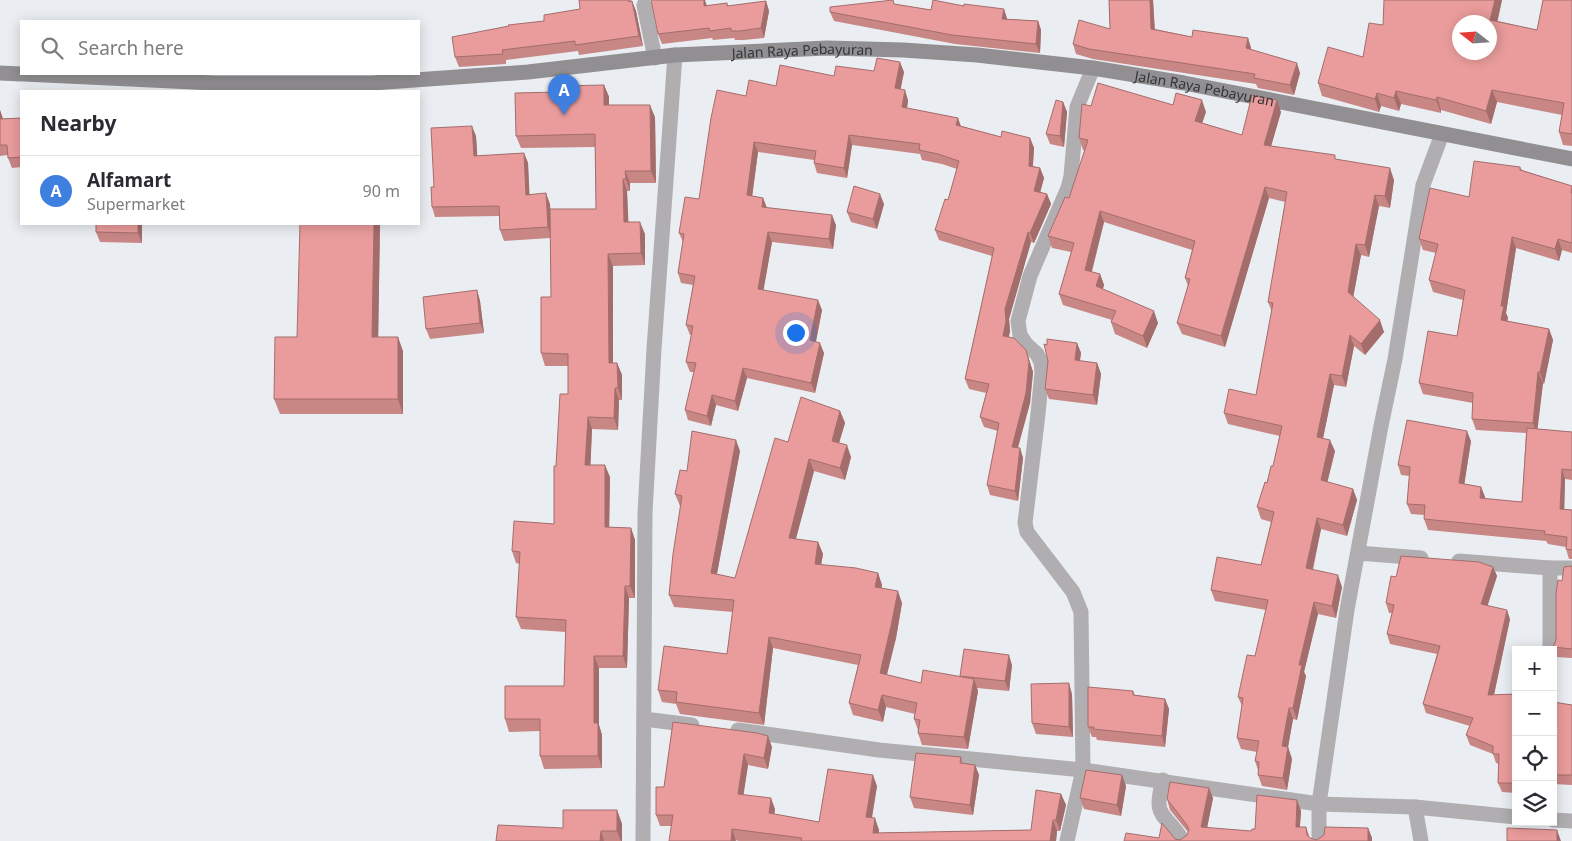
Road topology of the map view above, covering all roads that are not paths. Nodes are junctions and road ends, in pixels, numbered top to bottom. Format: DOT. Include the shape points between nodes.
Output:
graph roads {
  1 [pos="644,4"];
  2 [pos="675,55"];
  3 [pos="655,58"];
  4 [pos="1093,68"];
  5 [pos="0,73"];
  6 [pos="20,74"];
  7 [pos="44,75"];
  8 [pos="1442,134"];
  9 [pos="1572,159"];
  10 [pos="1358,553"];
  11 [pos="1550,568"];
  12 [pos="1572,568"];
  13 [pos="1550,646"];
  14 [pos="644,719"];
  15 [pos="1083,770"];
  16 [pos="1163,780"];
  17 [pos="1319,804"];
  18 [pos="1415,807"];
  19 [pos="1512,817"];
  20 [pos="1557,820"];
  21 [pos="1572,821"];
  22 [pos="643,841"];
  23 [pos="1067,841"];
  24 [pos="1183,841"];
  25 [pos="1318,841"];
  26 [pos="1421,841"];
  1 -- 3 [label="street"];
  2 -- 3 [label="main road, Jalan Raya Pebayuran"];
  2 -- 4 [label="main road, Jalan Raya Pebayuran" via="827,48 903,50"];
  2 -- 14 [label="street" via="645,513"];
  3 -- 7 [label="main road, Jalan Raya Pebayuran" via="528,72 372,83 214,83"];
  4 -- 8 [label="main road, Jalan Raya Pebayuran" via="1184,82"];
  4 -- 15 [label="street" via="1077,107 1068,188 1033,267 1018,321 1020,335 1038,354 1042,372 1025,523 1027,532 1073,592 1081,612"];
  5 -- 6 [label="main road, Jalan Raya Pebayuran"];
  8 -- 9 [label="main road, Jalan Raya Pebayuran"];
  8 -- 10 [label="street" via="1423,185 1395,358"];
  10 -- 11 [label="street"];
  10 -- 17 [label="street"];
  11 -- 12 [label="street"];
  11 -- 13 [label="street"];
  14 -- 15 [label="street" via="880,750"];
  14 -- 22 [label="street"];
  15 -- 16 [label="street"];
  15 -- 23 [label="street"];
  16 -- 17 [label="street"];
  16 -- 24 [label="street" via="1158,810"];
  17 -- 18 [label="street"];
  17 -- 25 [label="street"];
  18 -- 19 [label="street"];
  18 -- 26 [label="street"];
  20 -- 21 [label="street"];
}
